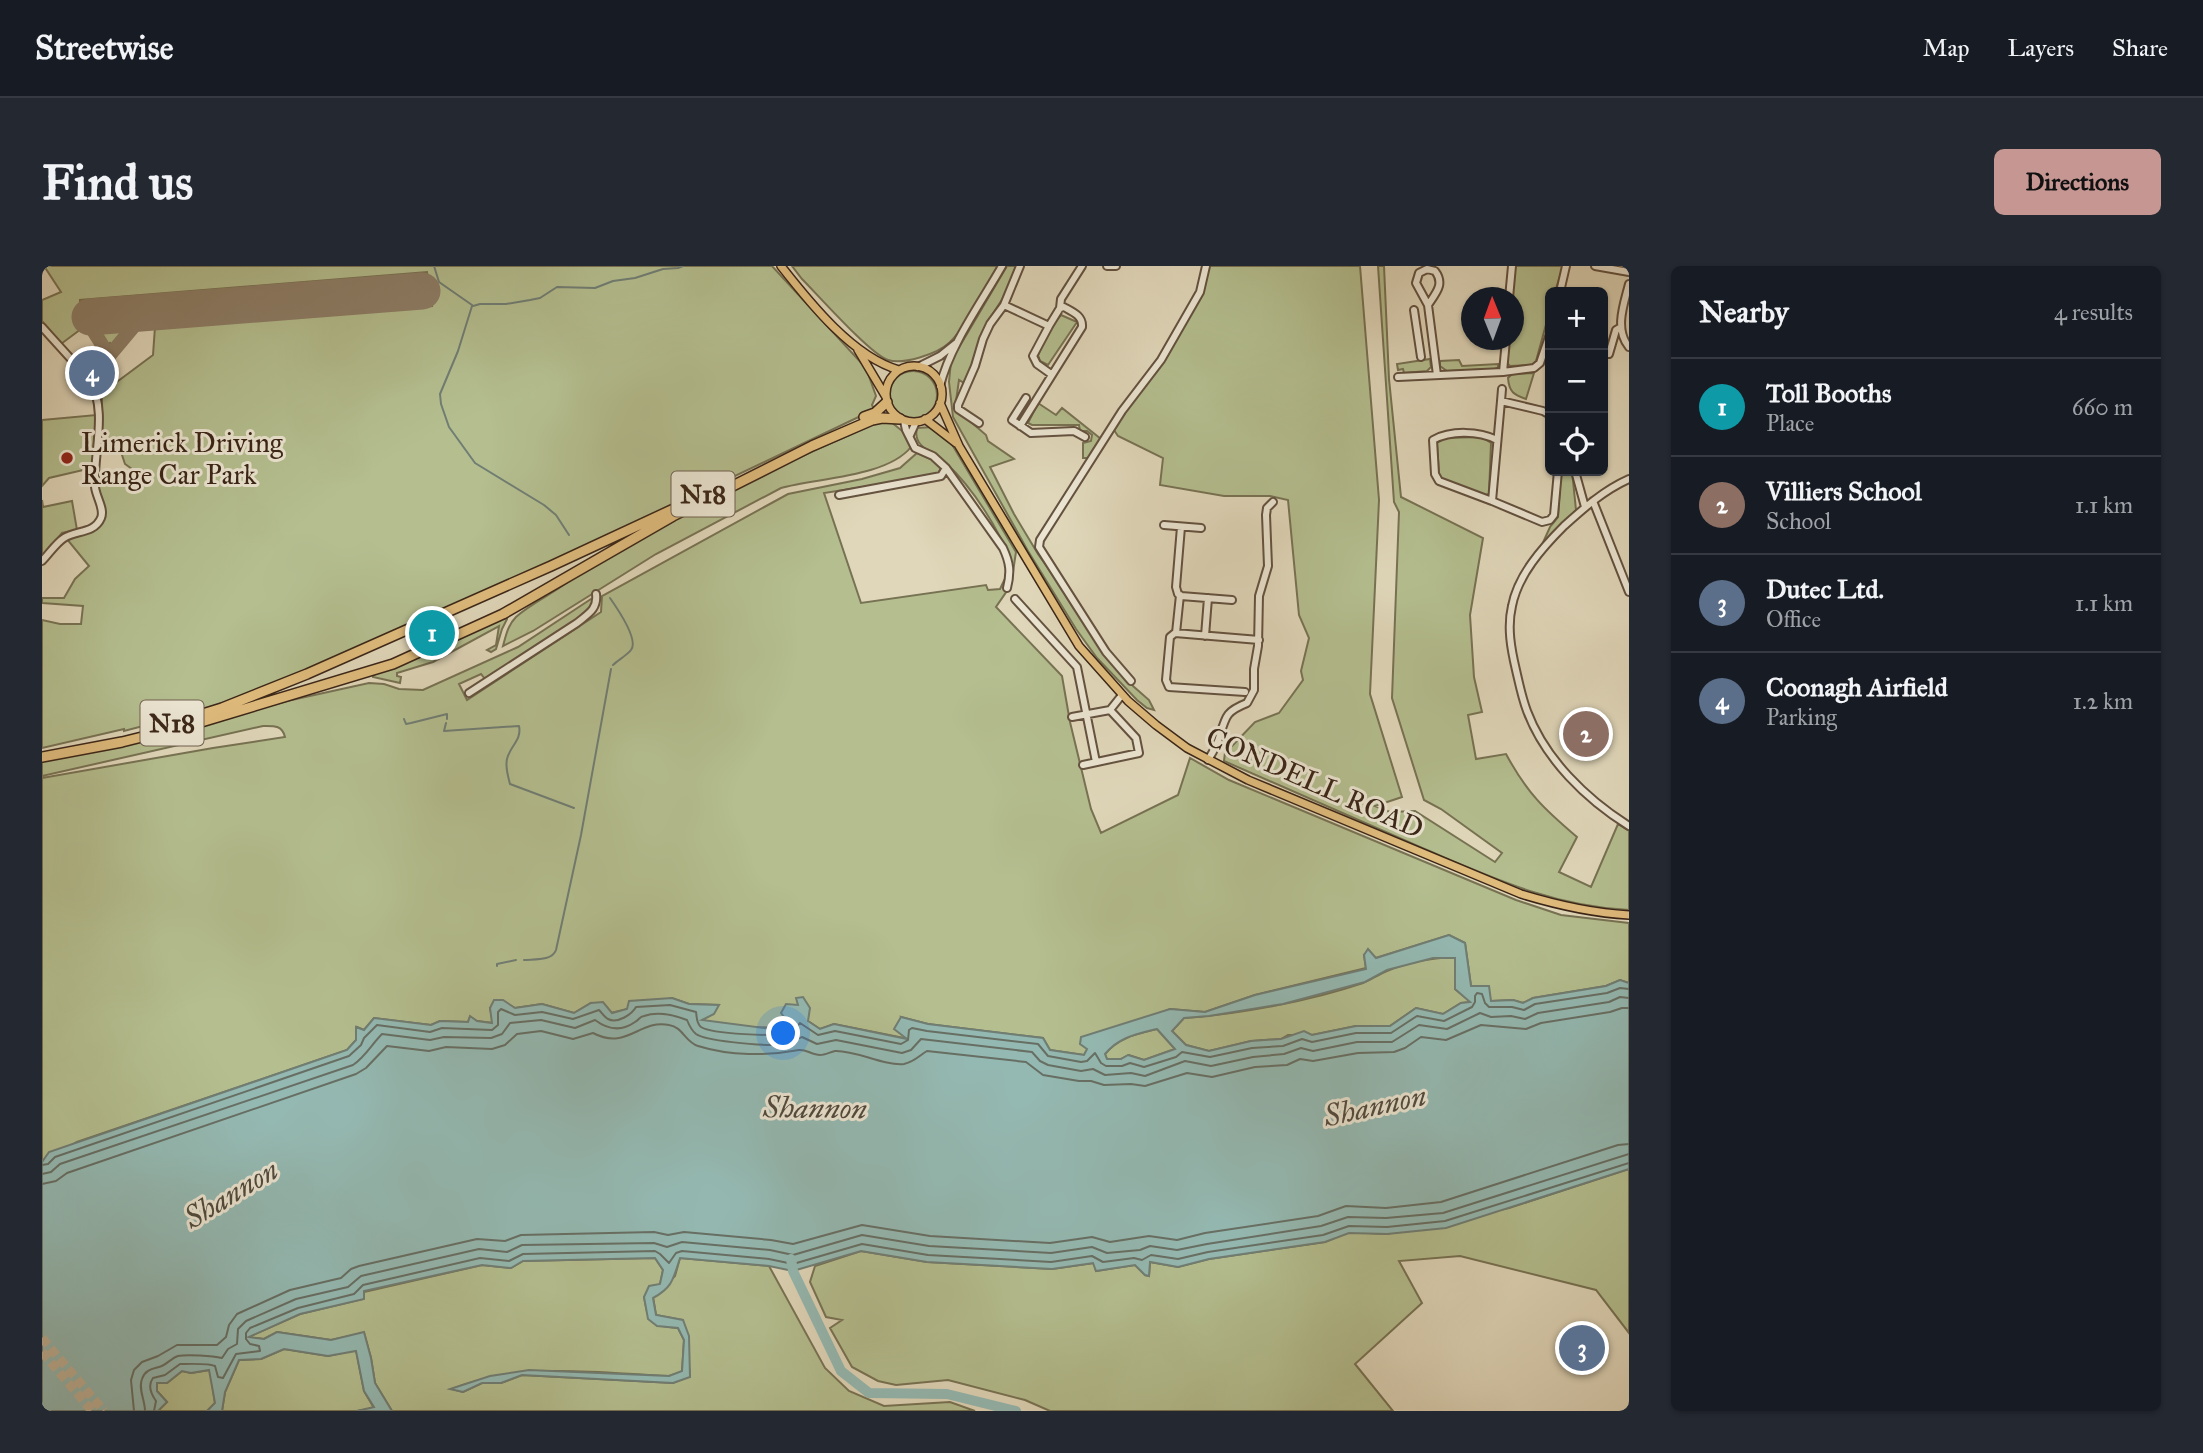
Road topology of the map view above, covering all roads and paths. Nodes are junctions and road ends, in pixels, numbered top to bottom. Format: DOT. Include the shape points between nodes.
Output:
graph roads {
  1 [pos="781,266"];
  2 [pos="1002,266"];
  3 [pos="1020,266"];
  4 [pos="1082,266"];
  5 [pos="1107,266"];
  6 [pos="1116,266"];
  7 [pos="1206,266"];
  8 [pos="1512,266"];
  9 [pos="1566,266"];
  10 [pos="1595,266"];
  11 [pos="1629,272"];
  12 [pos="1629,284"];
  13 [pos="1510,287"];
  14 [pos="1561,287"];
  15 [pos="1004,305"];
  16 [pos="1428,305"];
  17 [pos="1060,308"];
  18 [pos="1414,310"];
  19 [pos="42,327"];
  20 [pos="1049,327"];
  21 [pos="1621,327"];
  22 [pos="1431,331"];
  23 [pos="1418,333"];
  24 [pos="1623,338"];
  25 [pos="1612,342"];
  26 [pos="956,344"];
  27 [pos="856,346"];
  28 [pos="1629,346"];
  29 [pos="1545,348"];
  30 [pos="1505,350"];
  31 [pos="1609,354"];
  32 [pos="1421,357"];
  33 [pos="918,367"];
  34 [pos="899,370"];
  35 [pos="1503,372"];
  36 [pos="1051,374"];
  37 [pos="1437,375"];
  38 [pos="1398,377"];
  39 [pos="940,387"];
  40 [pos="1502,389"];
  41 [pos="1027,398"];
  42 [pos="887,400"];
  43 [pos="1501,401"];
  44 [pos="940,403"];
  45 [pos="1546,413"];
  46 [pos="925,419"];
  47 [pos="902,420"];
  48 [pos="916,422"];
  49 [pos="979,423"];
  50 [pos="1020,426"];
  51 [pos="910,435"];
  52 [pos="1086,437"];
  53 [pos="1497,440"];
  54 [pos="959,446"];
  55 [pos="946,468"];
  56 [pos="1558,476"];
  57 [pos="1576,476"];
  58 [pos="1629,480"];
  59 [pos="839,495"];
  60 [pos="1492,501"];
  61 [pos="1273,502"];
  62 [pos="1593,502"];
  63 [pos="1585,507"];
  64 [pos="1164,525"];
  65 [pos="1181,527"];
  66 [pos="1200,528"];
  67 [pos="42,562"];
  68 [pos="1626,575"];
  69 [pos="1007,588"];
  70 [pos="1629,592"];
  71 [pos="596,594"];
  72 [pos="1180,595"];
  73 [pos="1208,598"];
  74 [pos="1014,599"];
  75 [pos="1233,600"];
  76 [pos="1177,633"];
  77 [pos="1205,636"];
  78 [pos="1259,640"];
  79 [pos="1131,681"];
  80 [pos="1233,692"];
  81 [pos="1245,692"];
  82 [pos="469,693"];
  83 [pos="1122,695"];
  84 [pos="1232,703"];
  85 [pos="1110,710"];
  86 [pos="1086,715"];
  87 [pos="1072,717"];
  88 [pos="42,755"];
  89 [pos="1208,760"];
  90 [pos="1096,762"];
  91 [pos="1083,765"];
  92 [pos="1629,825"];
  93 [pos="1629,915"];
  1 -- 27 [label="main road"];
  2 -- 26 [label="street"];
  3 -- 15 [label="street"];
  4 -- 17 [label="street"];
  5 -- 6 [label="street"];
  7 -- 79 [label="street" via="1200,292 1161,360 1122,411 1040,540 1039,547 1106,652"];
  8 -- 13 [label="street"];
  9 -- 14 [label="street"];
  10 -- 11 [label="street"];
  12 -- 21 [label="street"];
  15 -- 20 [label="street"];
  15 -- 49 [label="street" via="982,339 957,409"];
  16 -- 16 [label="street" via="1416,283 1419,273 1427,269 1440,278"];
  16 -- 22 [label="street"];
  17 -- 20 [label="street"];
  17 -- 36 [label="street" via="1081,318 1082,327"];
  18 -- 23 [label="street"];
  19 -- 67 [label="street" via="95,388 95,488 103,514 89,530 64,537"];
  20 -- 36 [label="street" via="1033,356"];
  21 -- 24 [label="street"];
  21 -- 25 [label="street"];
  22 -- 23 [label="street"];
  22 -- 37 [label="street"];
  23 -- 32 [label="street"];
  24 -- 25 [label="street"];
  24 -- 28 [label="street"];
  25 -- 31 [label="street"];
  26 -- 33 [label="street"];
  26 -- 39 [label="street"];
  27 -- 34 [label="main road"];
  27 -- 42 [label="main road"];
  29 -- 35 [label="street" via="1534,368"];
  30 -- 35 [label="street"];
  33 -- 34 [label="main road"];
  33 -- 39 [label="main road" via="934,376"];
  34 -- 42 [label="main road" via="887,385"];
  35 -- 37 [label="street"];
  36 -- 50 [label="street"];
  37 -- 38 [label="street"];
  39 -- 44 [label="main road"];
  40 -- 43 [label="street"];
  41 -- 50 [label="street" via="1012,419"];
  42 -- 47 [label="main road"];
  42 -- 88 [label="highway, N18" via="875,413 666,513 307,674 190,719"];
  43 -- 45 [label="street"];
  43 -- 53 [label="street"];
  44 -- 46 [label="main road"];
  44 -- 54 [label="main road"];
  46 -- 48 [label="main road"];
  46 -- 54 [label="main road"];
  47 -- 48 [label="main road"];
  47 -- 51 [label="street"];
  47 -- 88 [label="highway, N18" via="872,420 813,446 673,516 503,614 393,664 198,723"];
  48 -- 51 [label="street"];
  50 -- 52 [label="street" via="1031,433 1074,431"];
  51 -- 55 [label="street" via="915,448"];
  53 -- 60 [label="street"];
  53 -- 60 [label="street" via="1483,433 1441,435 1433,440 1439,481"];
  54 -- 83 [label="main road, CONDELL ROAD" via="1079,646"];
  55 -- 59 [label="street" via="941,477"];
  55 -- 69 [label="street" via="1003,548 1010,562"];
  56 -- 60 [label="street" via="1550,520 1542,522"];
  57 -- 63 [label="street"];
  58 -- 62 [label="street"];
  61 -- 78 [label="street" via="1266,515 1268,566 1259,596"];
  62 -- 63 [label="street"];
  62 -- 68 [label="street"];
  63 -- 92 [label="street" via="1537,554 1522,579 1512,606 1513,659 1527,712 1555,759 1576,785"];
  64 -- 65 [label="street"];
  65 -- 66 [label="street"];
  65 -- 72 [label="street" via="1176,587"];
  68 -- 70 [label="street"];
  71 -- 82 [label="street" via="593,609 577,623"];
  72 -- 73 [label="street"];
  72 -- 76 [label="street"];
  73 -- 75 [label="street"];
  73 -- 77 [label="street"];
  74 -- 86 [label="street" via="1077,667"];
  76 -- 77 [label="street"];
  76 -- 80 [label="street" via="1170,637 1166,684"];
  77 -- 78 [label="street"];
  78 -- 89 [label="street" via="1252,696 1226,715"];
  80 -- 81 [label="street"];
  80 -- 84 [label="street"];
  83 -- 85 [label="street"];
  83 -- 89 [label="main road, CONDELL ROAD"];
  85 -- 86 [label="street"];
  85 -- 90 [label="street" via="1136,738 1139,753"];
  86 -- 87 [label="street"];
  86 -- 90 [label="street"];
  89 -- 93 [label="main road, CONDELL ROAD" via="1521,894 1598,913"];
  90 -- 91 [label="street"];
}
